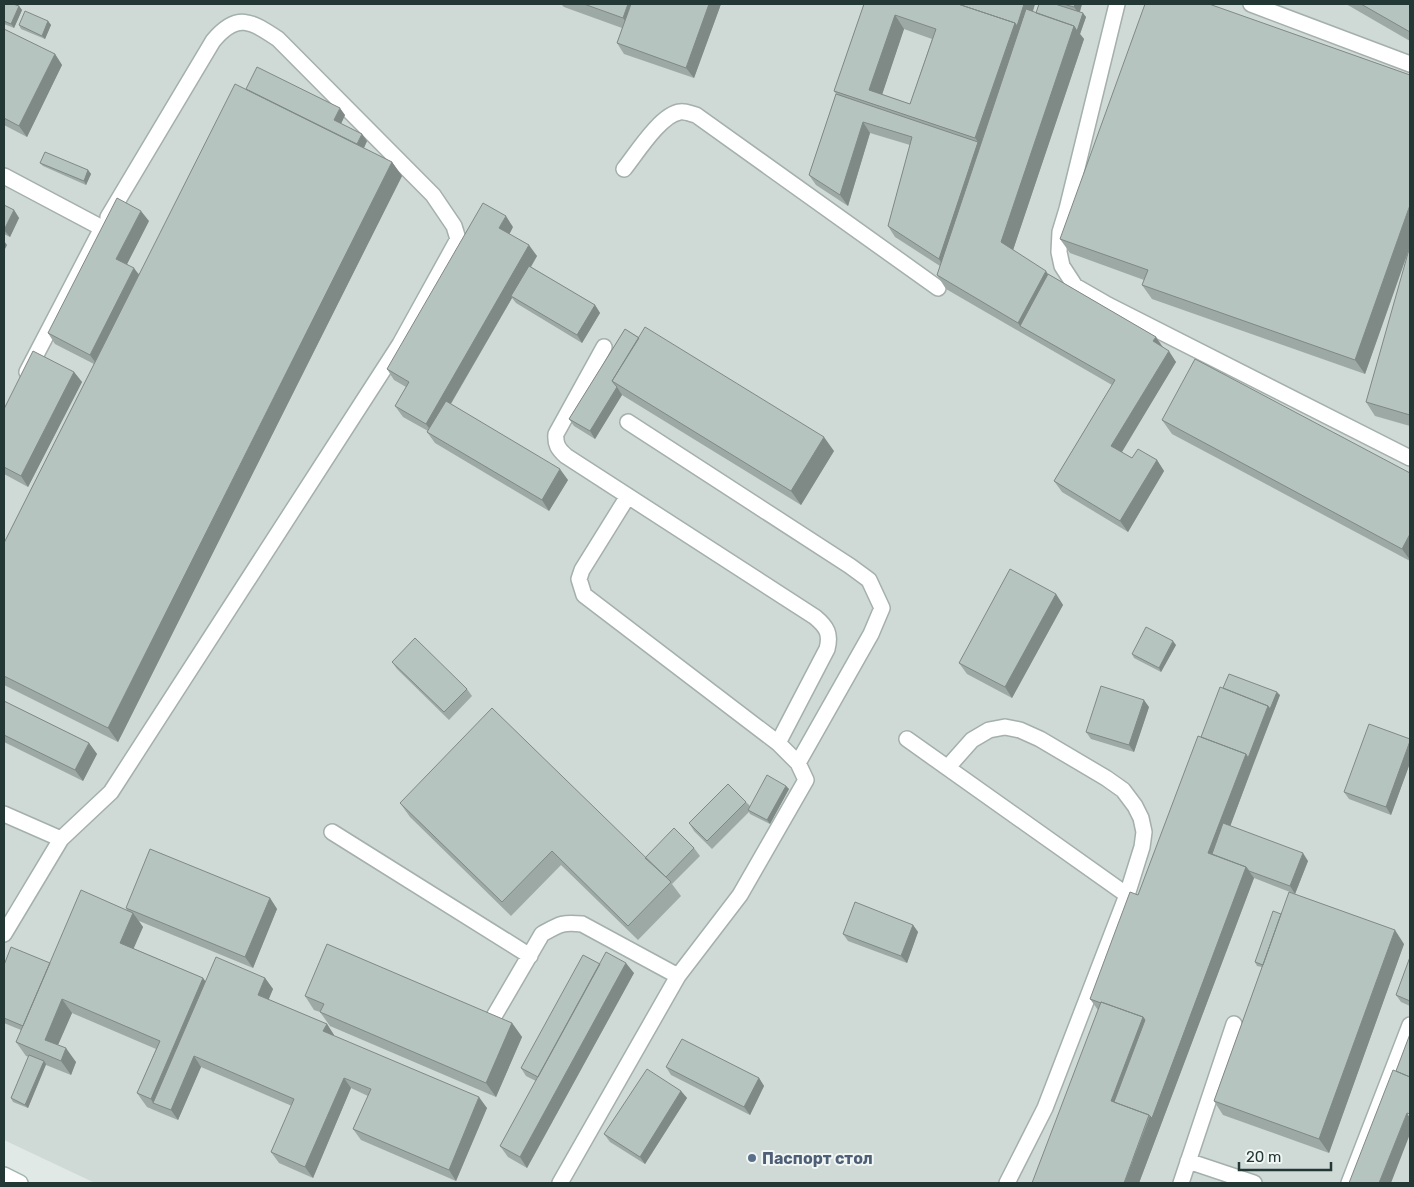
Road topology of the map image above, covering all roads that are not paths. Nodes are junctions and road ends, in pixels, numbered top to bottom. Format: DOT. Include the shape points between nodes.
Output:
graph roads {
  1 [pos="1117,4"];
  2 [pos="1251,4"];
  3 [pos="1410,64"];
  4 [pos="624,169"];
  5 [pos="4,176"];
  6 [pos="815,178"];
  7 [pos="810,196"];
  8 [pos="102,228"];
  9 [pos="938,288"];
  10 [pos="604,347"];
  11 [pos="22,383"];
  12 [pos="628,422"];
  13 [pos="1410,458"];
  14 [pos="628,496"];
  15 [pos="907,739"];
  16 [pos="778,743"];
  17 [pos="798,763"];
  18 [pos="948,767"];
  19 [pos="4,814"];
  20 [pos="332,832"];
  21 [pos="61,839"];
  22 [pos="1127,895"];
  23 [pos="4,934"];
  24 [pos="530,956"];
  25 [pos="678,976"];
  26 [pos="493,1018"];
  27 [pos="1234,1024"];
  28 [pos="1410,1025"];
  29 [pos="1188,1161"];
  30 [pos="4,1175"];
  31 [pos="20,1183"];
  32 [pos="560,1183"];
  33 [pos="1007,1183"];
  34 [pos="1181,1183"];
  35 [pos="1254,1183"];
  36 [pos="1349,1183"];
  1 -- 13 [label="main road" via="1060,232 1062,266 1075,286"];
  2 -- 3 [label="main road"];
  4 -- 7 [label="main road" via="658,125 668,116 681,112 696,115"];
  5 -- 8 [label="main road"];
  6 -- 7 [label="main road"];
  7 -- 9 [label="main road"];
  8 -- 11 [label="main road"];
  8 -- 21 [label="main road" via="213,41 222,30 240,22 257,26 278,39 433,195 454,226 458,239 400,344 111,792"];
  10 -- 14 [label="main road" via="556,434 556,441 558,449 566,456"];
  12 -- 17 [label="main road" via="850,566 869,580 877,596 882,608 871,634"];
  14 -- 16 [label="main road" via="582,570 579,579 584,595"];
  14 -- 16 [label="main road" via="825,625 829,642"];
  15 -- 18 [label="main road"];
  16 -- 17 [label="main road"];
  17 -- 25 [label="main road" via="806,780 740,895"];
  18 -- 22 [label="main road"];
  18 -- 22 [label="main road" via="972,740 989,730 1005,727 1040,739 1123,790 1141,818 1144,832"];
  19 -- 21 [label="main road"];
  20 -- 24 [label="main road"];
  21 -- 23 [label="main road"];
  22 -- 33 [label="main road" via="1045,1108"];
  24 -- 25 [label="main road" via="542,934 555,926 582,924"];
  24 -- 26 [label="main road"];
  25 -- 32 [label="main road"];
  27 -- 29 [label="main road"];
  28 -- 36 [label="main road"];
  29 -- 34 [label="main road"];
  29 -- 35 [label="main road"];
  30 -- 31 [label="main road"];
}
